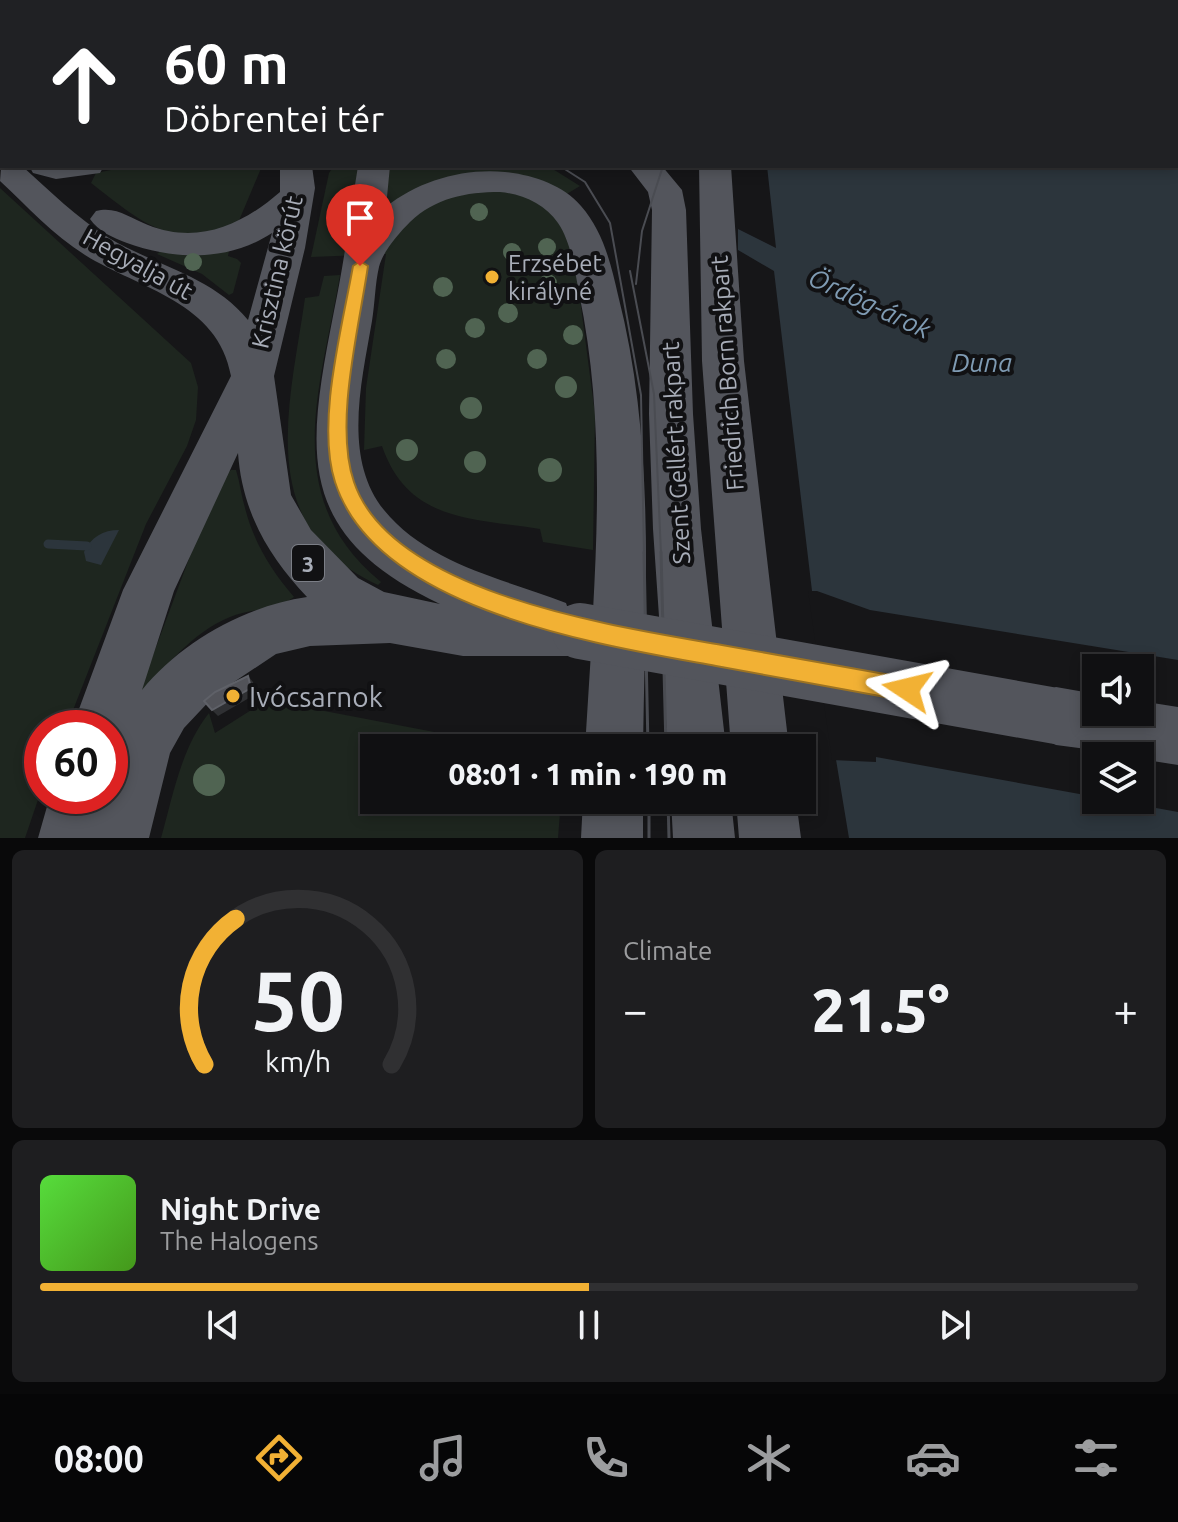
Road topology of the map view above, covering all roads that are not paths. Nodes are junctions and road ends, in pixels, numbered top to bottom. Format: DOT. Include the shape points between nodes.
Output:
graph roads {
  1 [pos="5,168"];
  2 [pos="45,168"];
  3 [pos="374,168"];
  4 [pos="715,168"];
  5 [pos="652,169"];
  6 [pos="302,179"];
  7 [pos="359,278"];
  8 [pos="252,378"];
  9 [pos="396,620"];
  10 [pos="580,631"];
  11 [pos="107,710"];
  12 [pos="614,734"];
  13 [pos="696,734"];
  14 [pos="759,734"];
  15 [pos="1178,736"];
  16 [pos="75,814"];
  17 [pos="613,814"];
  18 [pos="702,814"];
  19 [pos="767,814"];
  20 [pos="69,838"];
  21 [pos="118,838"];
  22 [pos="612,838"];
  23 [pos="704,838"];
  24 [pos="770,838"];
  1 -- 8 [label="main road, Hegyalja út" via="92,243 204,302 237,336"];
  2 -- 6 [label="main road" via="127,231 185,245 241,236 268,221"];
  3 -- 7 [label="main road, 3"];
  4 -- 14 [label="main road, Friedrich Born rakpart" via="723,361"];
  5 -- 13 [label="main road, Szent Gellért rakpart" via="669,210 671,414"];
  6 -- 8 [label="main road, Krisztina körút / 3"];
  7 -- 10 [label="main road, 3" via="337,441 353,505 385,540 435,577"];
  7 -- 12 [label="main road" via="382,230 417,198 438,190 492,181 516,183 556,202 582,234 602,300 617,386 621,458"];
  8 -- 9 [label="main road, 3" via="265,483 282,529 336,591"];
  8 -- 11 [label="main road" via="149,590"];
  9 -- 10 [label="main road, 3" via="503,633"];
  9 -- 21 [label="main road" via="302,623 256,637 214,660 153,724"];
  10 -- 15 [label="main road, 3, bridge"];
  16 -- 20 [label="main road"];
  17 -- 22 [label="main road"];
  18 -- 23 [label="main road"];
  19 -- 24 [label="main road"];
}
